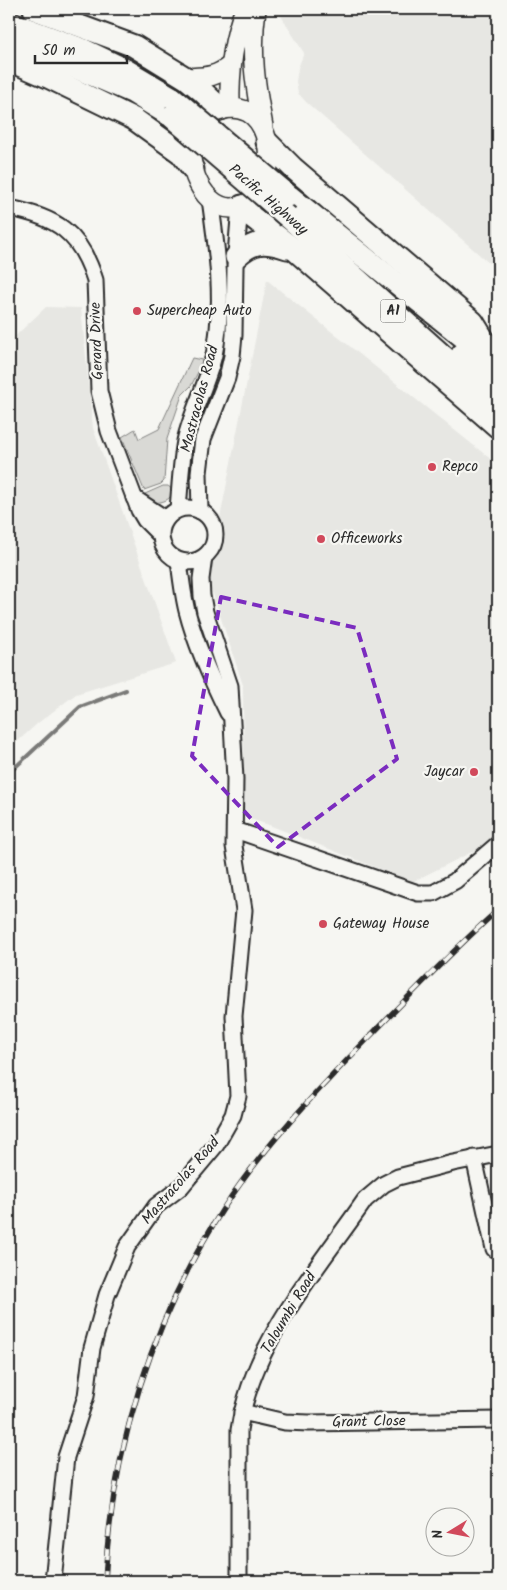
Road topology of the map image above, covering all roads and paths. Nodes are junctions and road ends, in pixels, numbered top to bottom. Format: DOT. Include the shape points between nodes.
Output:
graph roads {
  1 [pos="34,9"];
  2 [pos="245,9"];
  3 [pos="256,9"];
  4 [pos="9,22"];
  5 [pos="9,39"];
  6 [pos="9,60"];
  7 [pos="231,65"];
  8 [pos="186,78"];
  9 [pos="172,107"];
  10 [pos="225,109"];
  11 [pos="265,138"];
  12 [pos="193,169"];
  13 [pos="210,200"];
  14 [pos="241,206"];
  15 [pos="9,208"];
  16 [pos="295,250"];
  17 [pos="236,257"];
  18 [pos="398,316"];
  19 [pos="498,364"];
  20 [pos="498,384"];
  21 [pos="498,405"];
  22 [pos="498,427"];
  23 [pos="134,498"];
  24 [pos="178,509"];
  25 [pos="200,511"];
  26 [pos="166,519"];
  27 [pos="160,535"];
  28 [pos="204,557"];
  29 [pos="179,561"];
  30 [pos="231,719"];
  31 [pos="235,830"];
  32 [pos="498,844"];
  33 [pos="498,1154"];
  34 [pos="474,1158"];
  35 [pos="494,1249"];
  36 [pos="242,1412"];
  37 [pos="498,1420"];
  38 [pos="54,1581"];
  39 [pos="239,1581"];
  1 -- 8 [label="highway" via="134,46"];
  2 -- 7 [label="main road"];
  3 -- 11 [label="main road" via="252,38 255,84"];
  4 -- 9 [label="highway, Pacific Highway / A1" via="82,49 126,70"];
  5 -- 9 [label="highway, Pacific Highway / A1"];
  6 -- 12 [label="highway" via="134,119 181,153"];
  7 -- 8 [label="main road" via="214,76"];
  7 -- 10 [label="main road"];
  8 -- 10 [label="highway"];
  9 -- 18 [label="highway, Pacific Highway / A1, bridge"];
  9 -- 19 [label="highway, Pacific Highway / A1, bridge" via="289,196"];
  10 -- 11 [label="main road" via="239,108 250,113 258,121"];
  10 -- 12 [label="main road" via="203,119 195,130"];
  11 -- 14 [label="main road" via="268,165 261,190 256,198"];
  11 -- 19 [label="highway" via="293,168 473,322"];
  12 -- 13 [label="main road" via="198,184"];
  13 -- 14 [label="main road" via="229,208"];
  13 -- 24 [label="street, Mastracolas Road" via="216,245 217,332 214,354 185,442"];
  14 -- 16 [label="highway"];
  14 -- 17 [label="street, Mastracolas Road"];
  15 -- 23 [label="street, Gerard Drive" via="42,216 57,224 70,234 90,263 96,294 99,391 107,426"];
  16 -- 17 [label="highway" via="259,243 246,247"];
  16 -- 22 [label="highway"];
  17 -- 25 [label="street, Mastracolas Road" via="232,356 227,378 203,439 199,472"];
  18 -- 20 [label="highway" via="453,347"];
  18 -- 21 [label="highway, Pacific Highway / A1"];
  23 -- 26 [label="street"];
  23 -- 27 [label="street, Gerard Drive" via="146,520"];
  24 -- 25 [label="street"];
  24 -- 26 [label="street"];
  25 -- 28 [label="street" via="212,522 214,530 212,546"];
  26 -- 27 [label="street"];
  27 -- 29 [label="street" via="166,551"];
  28 -- 29 [label="street"];
  28 -- 30 [label="street, Mastracolas Road" via="202,596 230,686"];
  29 -- 30 [label="street, Mastracolas Road" via="193,629 216,690"];
  30 -- 31 [label="street, Mastracolas Road"];
  31 -- 32 [label="street" via="418,893 433,894 455,881"];
  31 -- 38 [label="street, Mastracolas Road" via="235,859 244,910 234,1016 237,1106 216,1144 180,1187 156,1206 127,1247 107,1295 92,1348 86,1396 66,1457"];
  33 -- 34 [label="street, Taloumbi Road"];
  34 -- 35 [label="street"];
  34 -- 36 [label="street, Taloumbi Road" via="398,1177 365,1200 270,1340"];
  36 -- 37 [label="street, Grant Close" via="285,1422 309,1423"];
  36 -- 39 [label="street, Taloumbi Road" via="238,1450"];
}
